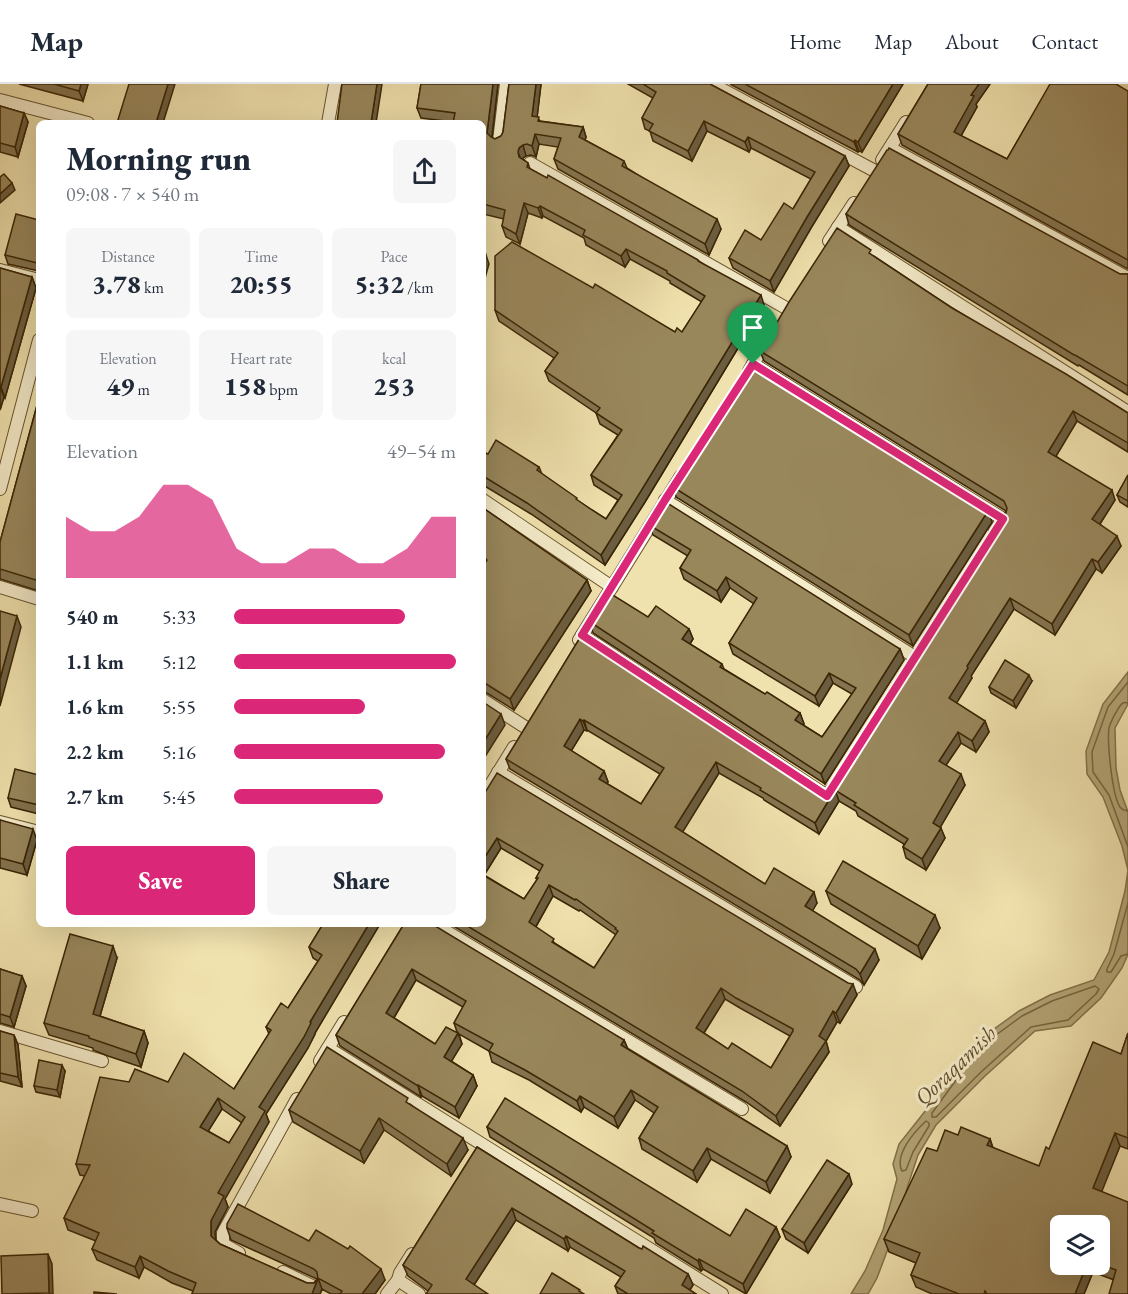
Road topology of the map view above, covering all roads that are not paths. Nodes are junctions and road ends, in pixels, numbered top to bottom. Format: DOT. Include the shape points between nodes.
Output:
graph roads {
  1 [pos="335,84"];
  2 [pos="506,84"];
  3 [pos="712,84"];
  4 [pos="0,100"];
  5 [pos="913,111"];
  6 [pos="77,120"];
  7 [pos="329,120"];
  8 [pos="499,141"];
  9 [pos="890,148"];
  10 [pos="530,163"];
  11 [pos="869,180"];
  12 [pos="838,227"];
  13 [pos="825,247"];
  14 [pos="0,270"];
  15 [pos="1128,278"];
  16 [pos="36,279"];
  17 [pos="753,364"];
  18 [pos="36,365"];
  19 [pos="34,381"];
  20 [pos="740,384"];
  21 [pos="1128,412"];
  22 [pos="690,461"];
  23 [pos="0,489"];
  24 [pos="665,500"];
  25 [pos="486,502"];
  26 [pos="990,539"];
  27 [pos="0,587"];
  28 [pos="612,587"];
  29 [pos="36,598"];
  30 [pos="915,657"];
  31 [pos="486,701"];
  32 [pos="498,772"];
  33 [pos="840,777"];
  34 [pos="486,792"];
  35 [pos="0,822"];
  36 [pos="36,831"];
  37 [pos="439,927"];
  38 [pos="856,987"];
  39 [pos="352,1010"];
  40 [pos="0,1031"];
  41 [pos="328,1048"];
  42 [pos="102,1061"];
  43 [pos="742,1109"];
  44 [pos="0,1204"];
  45 [pos="32,1210"];
  46 [pos="419,1244"];
  47 [pos="250,1258"];
  48 [pos="272,1268"];
  49 [pos="398,1280"];
  50 [pos="314,1287"];
  51 [pos="387,1294"];
  52 [pos="419,1294"];
  53 [pos="722,1294"];
  1 -- 7 [label="street"];
  2 -- 8 [label="street"];
  3 -- 11 [label="street"];
  4 -- 6 [label="street"];
  5 -- 9 [label="street"];
  9 -- 11 [label="street"];
  9 -- 15 [label="street"];
  10 -- 17 [label="street" via="784,312"];
  11 -- 12 [label="street"];
  12 -- 13 [label="street"];
  12 -- 21 [label="street"];
  14 -- 16 [label="street"];
  17 -- 20 [label="street"];
  17 -- 26 [label="street" via="1003,519"];
  18 -- 19 [label="street"];
  19 -- 23 [label="street"];
  22 -- 24 [label="street"];
  24 -- 28 [label="street"];
  24 -- 30 [label="street"];
  25 -- 28 [label="street"];
  27 -- 29 [label="street"];
  28 -- 33 [label="street" via="579,640 827,796"];
  31 -- 32 [label="street" via="529,722"];
  32 -- 34 [label="street"];
  32 -- 38 [label="street"];
  35 -- 36 [label="street"];
  37 -- 43 [label="street"];
  39 -- 41 [label="street"];
  40 -- 42 [label="street"];
  41 -- 47 [label="street" via="223,1233 223,1244"];
  41 -- 53 [label="street" via="478,1148"];
  44 -- 45 [label="street"];
  46 -- 49 [label="street"];
  48 -- 50 [label="street"];
  49 -- 51 [label="street"];
  49 -- 52 [label="street"];
}
